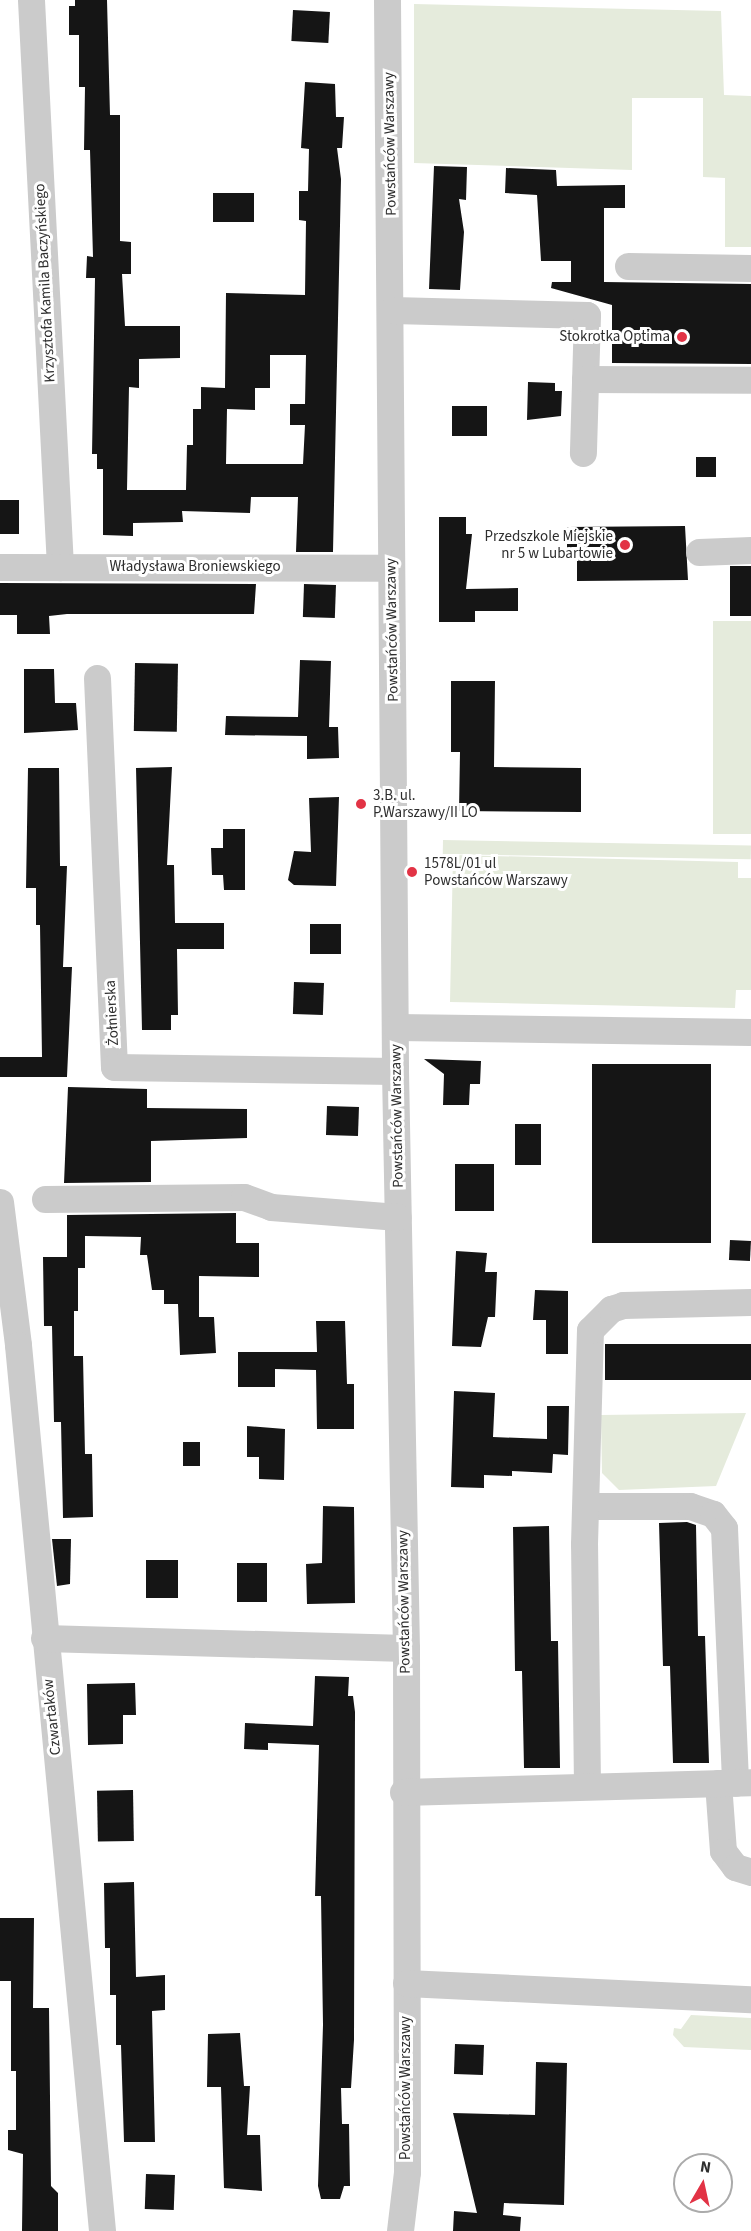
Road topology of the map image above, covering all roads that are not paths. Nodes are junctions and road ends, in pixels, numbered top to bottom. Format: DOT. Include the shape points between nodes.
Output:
graph roads {
  1 [pos="31,0"];
  2 [pos="387,0"];
  3 [pos="628,267"];
  4 [pos="751,268"];
  5 [pos="392,310"];
  6 [pos="585,379"];
  7 [pos="751,380"];
  8 [pos="583,453"];
  9 [pos="751,550"];
  10 [pos="699,552"];
  11 [pos="0,567"];
  12 [pos="60,567"];
  13 [pos="390,568"];
  14 [pos="97,678"];
  15 [pos="396,1027"];
  16 [pos="751,1032"];
  17 [pos="395,1071"];
  18 [pos="45,1199"];
  19 [pos="0,1203"];
  20 [pos="398,1217"];
  21 [pos="751,1302"];
  22 [pos="588,1506"];
  23 [pos="44,1638"];
  24 [pos="406,1648"];
  25 [pos="735,1783"];
  26 [pos="587,1786"];
  27 [pos="403,1792"];
  28 [pos="751,1872"];
  29 [pos="406,1983"];
  30 [pos="751,1999"];
  31 [pos="102,2231"];
  32 [pos="400,2231"];
  1 -- 12 [label="street, Krzysztofa Kamila Baczyńskiego"];
  2 -- 5 [label="street, Powstańców Warszawy"];
  3 -- 4 [label="street"];
  5 -- 6 [label="street" via="587,315"];
  5 -- 13 [label="street, Powstańców Warszawy"];
  6 -- 7 [label="street"];
  6 -- 8 [label="street"];
  9 -- 10 [label="street"];
  11 -- 12 [label="street, Władysława Broniewskiego"];
  12 -- 13 [label="street, Władysława Broniewskiego"];
  13 -- 15 [label="street, Powstańców Warszawy"];
  14 -- 17 [label="street, Żołnierska" via="114,1067"];
  15 -- 16 [label="street"];
  15 -- 17 [label="street, Powstańców Warszawy"];
  17 -- 20 [label="street, Powstańców Warszawy"];
  18 -- 20 [label="street" via="244,1197 271,1207"];
  19 -- 23 [label="street, Czwartaków" via="18,1345"];
  20 -- 24 [label="street, Powstańców Warszawy"];
  21 -- 22 [label="street" via="623,1305 597,1319 586,1343"];
  22 -- 25 [label="street" via="690,1506 713,1514 724,1528"];
  22 -- 26 [label="street" via="584,1544"];
  23 -- 24 [label="street"];
  23 -- 31 [label="street, Czwartaków"];
  24 -- 27 [label="street, Powstańców Warszawy"];
  25 -- 26 [label="street"];
  25 -- 28 [label="street" via="723,1851 735,1867"];
  26 -- 27 [label="street"];
  27 -- 29 [label="street, Powstańców Warszawy"];
  29 -- 30 [label="street"];
  29 -- 32 [label="street, Powstańców Warszawy" via="407,2172"];
}
